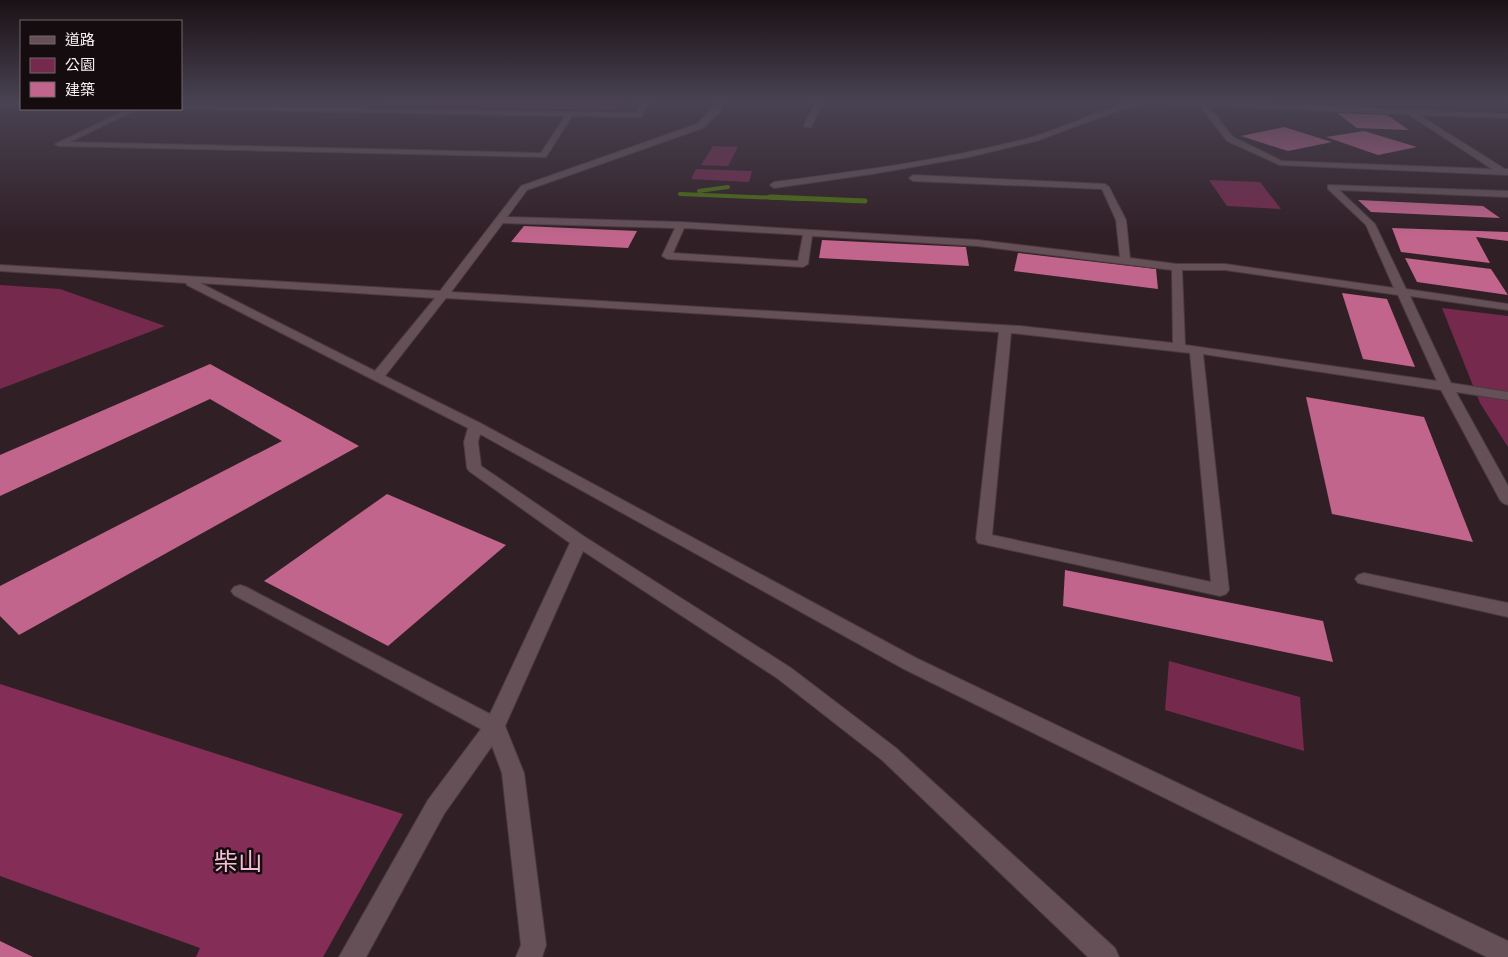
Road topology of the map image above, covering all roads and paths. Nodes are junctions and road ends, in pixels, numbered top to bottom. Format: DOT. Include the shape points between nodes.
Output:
graph roads {
  1 [pos="177,147"];
  2 [pos="548,147"];
  3 [pos="641,147"];
  4 [pos="997,147"];
  5 [pos="1246,147"];
  6 [pos="1465,147"];
  7 [pos="1506,172"];
  8 [pos="913,178"];
  9 [pos="774,185"];
  10 [pos="1508,194"];
  11 [pos="499,220"];
  12 [pos="681,225"];
  13 [pos="808,232"];
  14 [pos="1125,260"];
  15 [pos="1177,267"];
  16 [pos="0,268"];
  17 [pos="185,280"];
  18 [pos="1402,292"];
  19 [pos="444,294"];
  20 [pos="1508,307"];
  21 [pos="1005,329"];
  22 [pos="1179,348"];
  23 [pos="1196,350"];
  24 [pos="378,376"];
  25 [pos="1446,386"];
  26 [pos="1508,396"];
  27 [pos="475,426"];
  28 [pos="1508,500"];
  29 [pos="579,541"];
  30 [pos="1364,579"];
  31 [pos="240,591"];
  32 [pos="1508,610"];
  33 [pos="495,726"];
  34 [pos="533,953"];
  35 [pos="1508,954"];
  36 [pos="352,957"];
  37 [pos="1106,957"];
  1 -- 2 [label="street" via="543,155"];
  3 -- 11 [label="street" via="524,188"];
  4 -- 9 [label="street" via="920,165"];
  5 -- 7 [label="street" via="1280,163"];
  6 -- 7 [label="street"];
  8 -- 14 [label="street" via="1105,186 1121,220"];
  10 -- 18 [label="street" via="1331,187 1370,224"];
  11 -- 12 [label="street"];
  11 -- 19 [label="street"];
  12 -- 13 [label="street"];
  12 -- 13 [label="street" via="667,256 803,264"];
  13 -- 14 [label="street" via="978,243"];
  14 -- 15 [label="street"];
  15 -- 18 [label="street" via="1225,267"];
  15 -- 22 [label="street"];
  16 -- 17 [label="street"];
  17 -- 19 [label="street"];
  17 -- 24 [label="street"];
  18 -- 20 [label="street"];
  18 -- 25 [label="street"];
  19 -- 21 [label="street"];
  19 -- 24 [label="street"];
  21 -- 22 [label="street"];
  21 -- 23 [label="street" via="984,539 1220,590"];
  22 -- 23 [label="street"];
  23 -- 25 [label="street"];
  24 -- 27 [label="street"];
  25 -- 26 [label="street"];
  25 -- 28 [label="street"];
  27 -- 29 [label="street" via="470,442 474,468"];
  27 -- 35 [label="street" via="908,663"];
  29 -- 33 [label="street"];
  29 -- 37 [label="street" via="784,673 889,754"];
  30 -- 32 [label="street"];
  31 -- 33 [label="street"];
  33 -- 34 [label="street" via="514,773"];
  33 -- 36 [label="street" via="436,808"];
}
